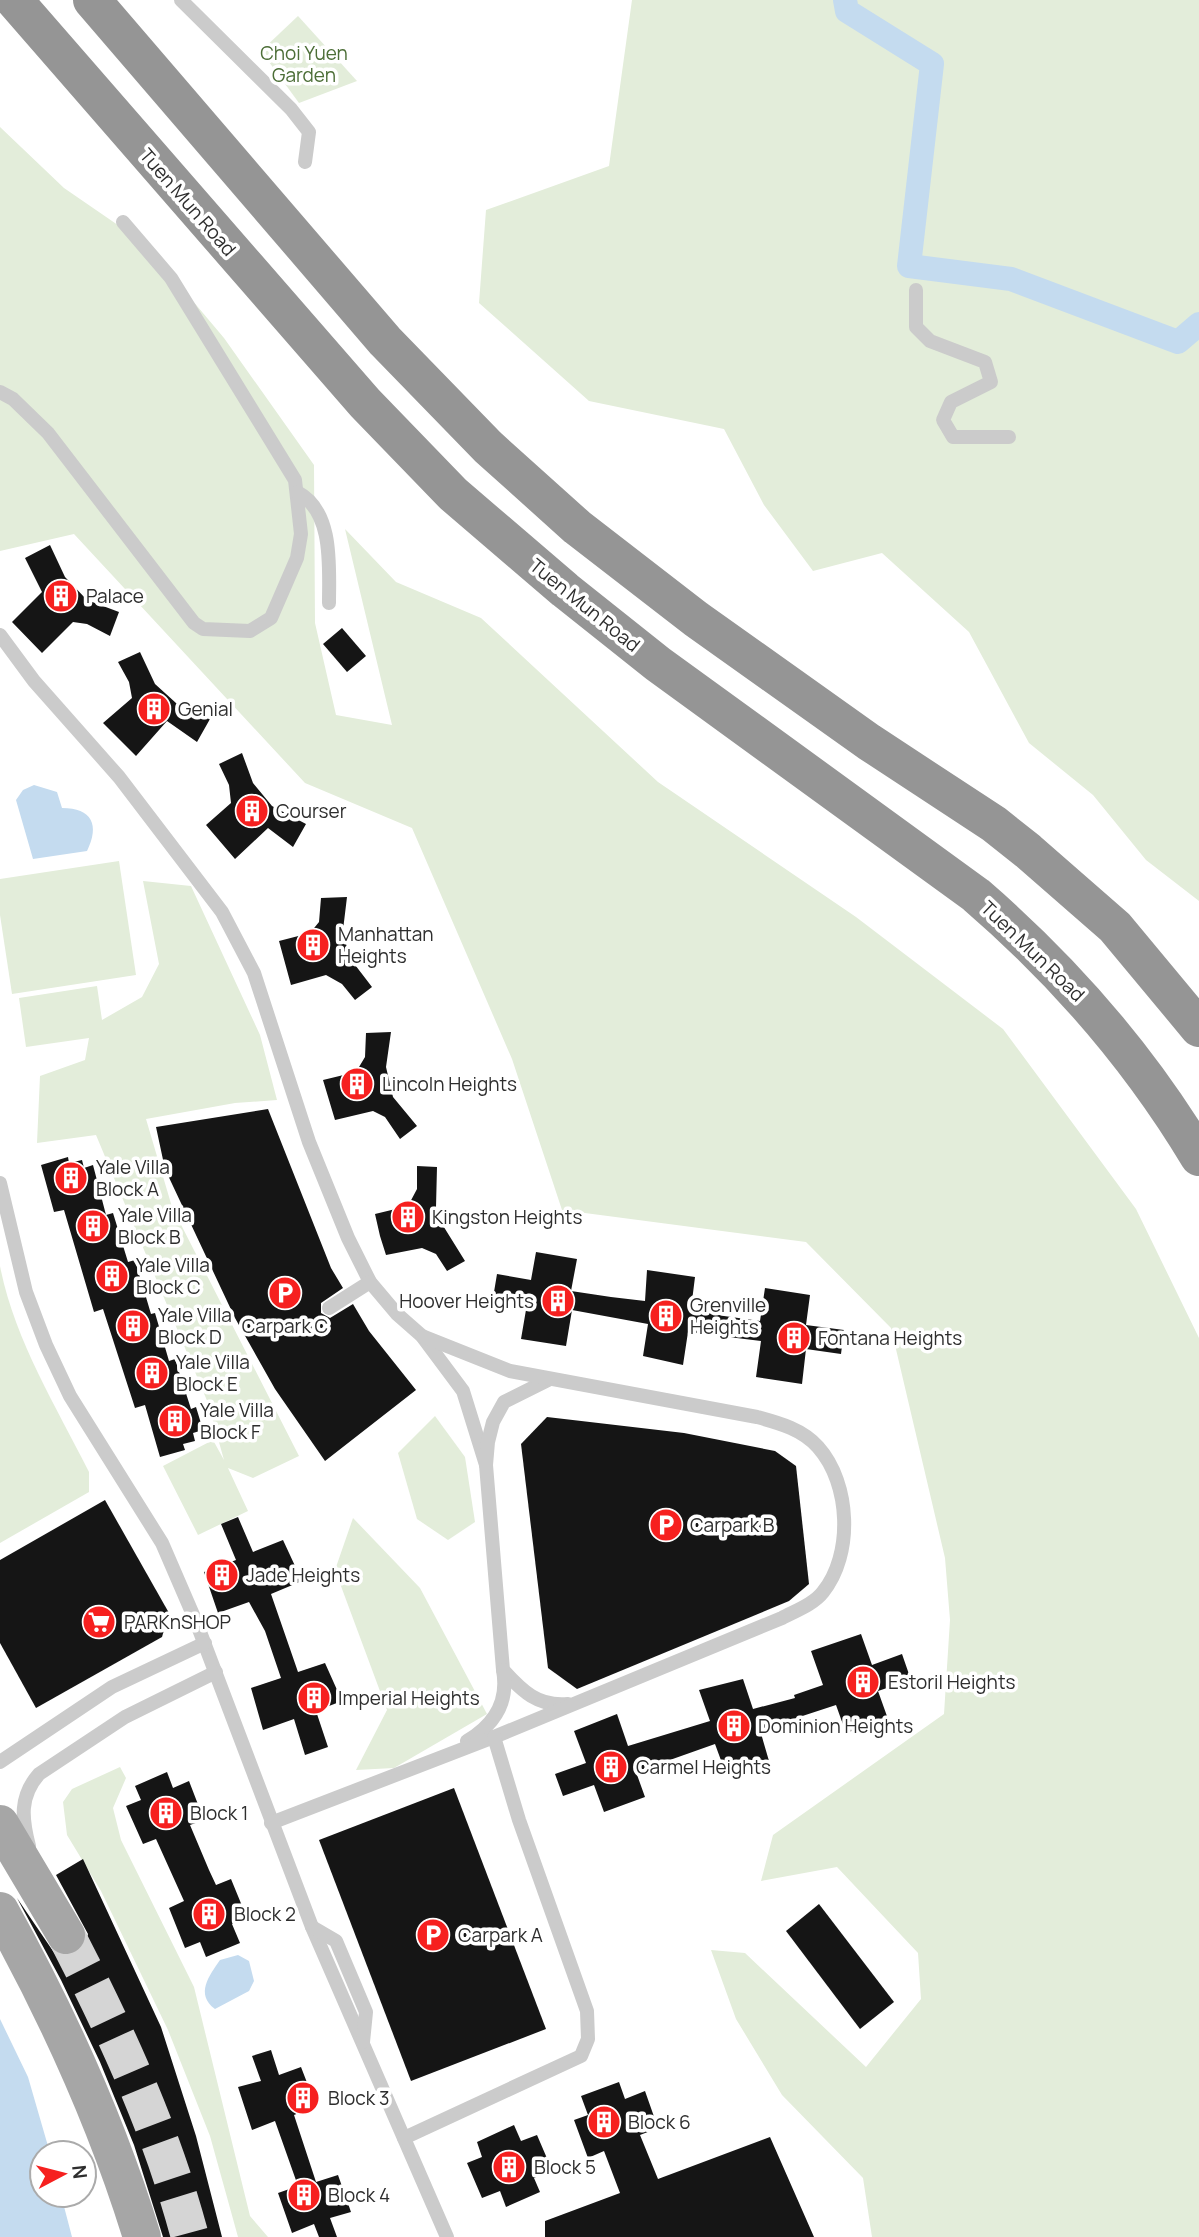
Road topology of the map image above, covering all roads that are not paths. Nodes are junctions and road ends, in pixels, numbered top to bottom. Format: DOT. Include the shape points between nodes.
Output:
graph roads {
  1 [pos="14,0"];
  2 [pos="92,0"];
  3 [pos="181,0"];
  4 [pos="305,162"];
  5 [pos="123,222"];
  6 [pos="916,290"];
  7 [pos="0,392"];
  8 [pos="1009,437"];
  9 [pos="297,492"];
  10 [pos="329,603"];
  11 [pos="0,635"];
  12 [pos="1199,1028"];
  13 [pos="1199,1157"];
  14 [pos="0,1185"];
  15 [pos="370,1282"];
  16 [pos="329,1308"];
  17 [pos="422,1336"];
  18 [pos="550,1379"];
  19 [pos="486,1465"];
  20 [pos="205,1643"];
  21 [pos="503,1670"];
  22 [pos="216,1672"];
  23 [pos="593,1698"];
  24 [pos="494,1737"];
  25 [pos="442,1757"];
  26 [pos="0,1762"];
  27 [pos="271,1823"];
  28 [pos="0,1824"];
  29 [pos="0,1911"];
  30 [pos="56,1920"];
  31 [pos="404,2138"];
  32 [pos="142,2237"];
  33 [pos="447,2237"];
  1 -- 13 [label="highway, Tuen Mun Road" via="356,393 453,494 658,664 976,895 1020,933 1127,1051"];
  2 -- 12 [label="highway" via="385,341 488,447 577,527 679,607 994,824 1046,866 1115,928"];
  3 -- 4 [label="lane" via="309,132"];
  5 -- 9 [label="lane" via="171,278 295,480"];
  6 -- 8 [label="lane" via="916,327 930,341 985,362 991,382 951,402 943,421 953,437"];
  7 -- 9 [label="lane" via="48,433 203,629 250,631 271,618 297,558 301,534"];
  9 -- 10 [label="lane" via="321,514"];
  11 -- 15 [label="lane" via="119,777 222,912 254,974 309,1142"];
  14 -- 20 [label="lane" via="26,1292 46,1345 70,1396 162,1543"];
  15 -- 16 [label="lane"];
  15 -- 17 [label="lane"];
  17 -- 18 [label="lane" via="510,1371"];
  17 -- 19 [label="lane" via="463,1391"];
  18 -- 19 [label="lane" via="504,1402 493,1422"];
  18 -- 23 [label="lane" via="757,1417 793,1428 818,1447 836,1476 843,1513 843,1549 837,1573 821,1595 782,1618"];
  19 -- 21 [label="lane"];
  20 -- 22 [label="lane"];
  20 -- 26 [label="lane" via="112,1687"];
  21 -- 23 [label="lane" via="535,1700 551,1705"];
  21 -- 25 [label="lane" via="506,1685 493,1720"];
  22 -- 27 [label="lane"];
  22 -- 30 [label="lane" via="125,1717 39,1774 29,1786 22,1815"];
  23 -- 24 [label="lane"];
  24 -- 25 [label="lane"];
  24 -- 31 [label="lane" via="587,2011 588,2039 581,2056"];
  25 -- 27 [label="lane"];
  27 -- 31 [label="lane"];
  28 -- 30 [label="main road"];
  29 -- 32 [label="main road" via="92,2095 119,2161"];
  31 -- 33 [label="lane"];
}
